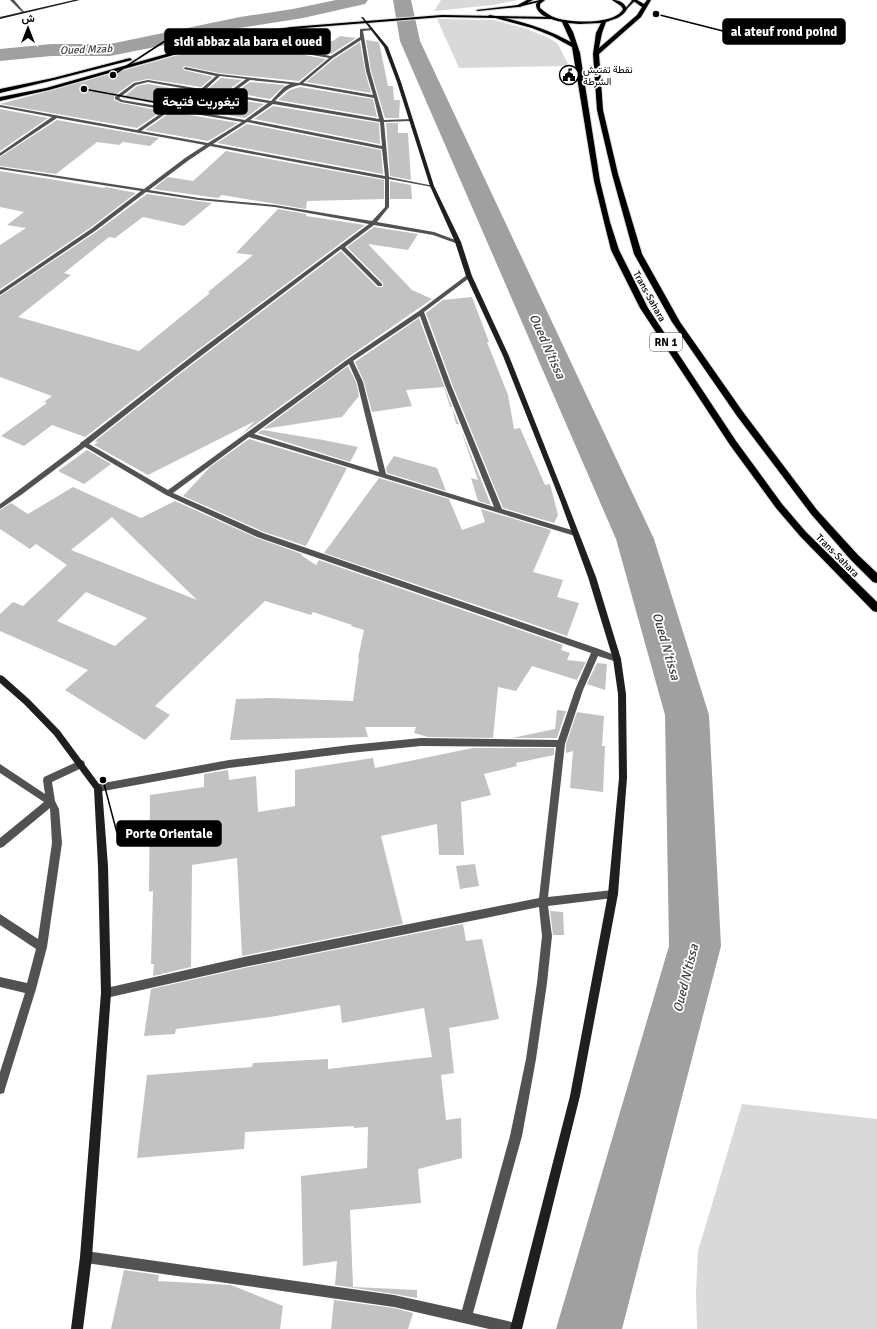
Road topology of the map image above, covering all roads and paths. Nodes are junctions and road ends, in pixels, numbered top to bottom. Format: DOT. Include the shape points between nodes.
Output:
graph roads {
  1 [pos="12,0"];
  2 [pos="78,0"];
  3 [pos="531,0"];
  4 [pos="614,0"];
  5 [pos="634,0"];
  6 [pos="650,0"];
  7 [pos="542,1"];
  8 [pos="518,6"];
  9 [pos="645,7"];
  10 [pos="625,9"];
  11 [pos="24,12"];
  12 [pos="431,15"];
  13 [pos="490,16"];
  14 [pos="0,18"];
  15 [pos="553,18"];
  16 [pos="364,19"];
  17 [pos="564,21"];
  18 [pos="604,21"];
  19 [pos="372,29"];
  20 [pos="362,37"];
  21 [pos="574,46"];
  22 [pos="278,48"];
  23 [pos="596,54"];
  24 [pos="142,56"];
  25 [pos="332,57"];
  26 [pos="135,58"];
  27 [pos="185,68"];
  28 [pos="219,75"];
  29 [pos="590,75"];
  30 [pos="250,78"];
  31 [pos="300,84"];
  32 [pos="202,90"];
  33 [pos="0,91"];
  34 [pos="228,94"];
  35 [pos="375,97"];
  36 [pos="0,99"];
  37 [pos="272,102"];
  38 [pos="0,106"];
  39 [pos="8,108"];
  40 [pos="170,109"];
  41 [pos="0,113"];
  42 [pos="55,117"];
  43 [pos="411,120"];
  44 [pos="246,121"];
  45 [pos="382,121"];
  46 [pos="137,132"];
  47 [pos="211,145"];
  48 [pos="385,148"];
  49 [pos="0,155"];
  50 [pos="0,168"];
  51 [pos="387,177"];
  52 [pos="432,186"];
  53 [pos="147,190"];
  54 [pos="373,223"];
  55 [pos="458,242"];
  56 [pos="341,246"];
  57 [pos="469,276"];
  58 [pos="380,285"];
  59 [pos="0,293"];
  60 [pos="421,312"];
  61 [pos="350,360"];
  62 [pos="248,434"];
  63 [pos="83,443"];
  64 [pos="383,476"];
  65 [pos="168,493"];
  66 [pos="0,507"];
  67 [pos="500,512"];
  68 [pos="575,534"];
  69 [pos="877,579"];
  70 [pos="877,608"];
  71 [pos="596,651"];
  72 [pos="617,659"];
  73 [pos="0,678"];
  74 [pos="561,744"];
  75 [pos="81,764"];
  76 [pos="0,768"];
  77 [pos="98,788"];
  78 [pos="51,802"];
  79 [pos="0,844"];
  80 [pos="613,894"];
  81 [pos="543,902"];
  82 [pos="0,918"];
  83 [pos="42,947"];
  84 [pos="0,982"];
  85 [pos="31,989"];
  86 [pos="106,993"];
  87 [pos="0,1089"];
  88 [pos="86,1257"];
  89 [pos="466,1317"];
  90 [pos="77,1329"];
  91 [pos="516,1329"];
  1 -- 11 [label="street"];
  2 -- 11 [label="main road"];
  3 -- 8 [label="highway"];
  4 -- 10 [label="highway"];
  5 -- 9 [label="highway"];
  5 -- 10 [label="main road"];
  6 -- 9 [label="highway"];
  7 -- 8 [label="main road"];
  7 -- 15 [label="highway" via="538,4 540,12"];
  8 -- 12 [label="main road"];
  9 -- 23 [label="highway" via="639,16"];
  10 -- 18 [label="highway" via="620,16"];
  11 -- 14 [label="main road"];
  12 -- 13 [label="main road"];
  12 -- 16 [label="main road"];
  13 -- 15 [label="main road"];
  13 -- 21 [label="highway" via="538,28"];
  15 -- 17 [label="highway"];
  16 -- 19 [label="main road"];
  16 -- 24 [label="main road" via="251,30"];
  16 -- 36 [label="main road" via="250,34 47,89"];
  17 -- 18 [label="highway"];
  17 -- 21 [label="highway, Trans-Sahara / RN 1"];
  18 -- 23 [label="highway, Trans-Sahara / RN 1" via="599,33"];
  19 -- 20 [label="street" via="361,30"];
  19 -- 43 [label="main road" via="386,47"];
  20 -- 25 [label="street"];
  20 -- 35 [label="street"];
  21 -- 29 [label="highway, Trans-Sahara / RN 1"];
  22 -- 25 [label="street"];
  23 -- 29 [label="highway, Trans-Sahara / RN 1"];
  25 -- 31 [label="street"];
  26 -- 33 [label="main road"];
  27 -- 28 [label="street"];
  28 -- 30 [label="street"];
  28 -- 32 [label="street"];
  29 -- 69 [label="highway, Trans-Sahara / RN 1" via="638,254 661,296 676,322 785,474 824,523"];
  29 -- 70 [label="highway, Trans-Sahara / RN 1" via="597,181 615,250 644,308 729,437 779,506 803,534"];
  30 -- 31 [label="street"];
  30 -- 34 [label="street"];
  31 -- 35 [label="street"];
  31 -- 37 [label="street" via="285,88"];
  32 -- 34 [label="street"];
  32 -- 40 [label="street"];
  32 -- 40 [label="street" via="143,81 116,98"];
  34 -- 37 [label="street"];
  35 -- 45 [label="street"];
  37 -- 44 [label="street"];
  37 -- 45 [label="street"];
  38 -- 39 [label="street"];
  39 -- 41 [label="street"];
  39 -- 42 [label="street"];
  40 -- 44 [label="street"];
  40 -- 46 [label="street"];
  42 -- 46 [label="street"];
  42 -- 49 [label="street"];
  43 -- 45 [label="street"];
  43 -- 52 [label="main road"];
  44 -- 47 [label="street"];
  44 -- 48 [label="street"];
  45 -- 48 [label="street"];
  46 -- 47 [label="street"];
  47 -- 51 [label="street"];
  47 -- 53 [label="street" via="187,159"];
  48 -- 51 [label="street"];
  50 -- 53 [label="street"];
  51 -- 52 [label="street"];
  51 -- 54 [label="street" via="387,207"];
  52 -- 55 [label="main road"];
  53 -- 54 [label="street" via="199,199 275,206"];
  53 -- 59 [label="street"];
  54 -- 55 [label="street" via="434,234"];
  54 -- 56 [label="street"];
  55 -- 57 [label="main road"];
  56 -- 58 [label="street"];
  56 -- 63 [label="street"];
  57 -- 60 [label="street"];
  57 -- 68 [label="main road" via="506,356"];
  60 -- 61 [label="street"];
  60 -- 67 [label="street"];
  61 -- 62 [label="street"];
  61 -- 64 [label="street" via="360,382"];
  62 -- 64 [label="street"];
  62 -- 65 [label="street"];
  63 -- 65 [label="street"];
  63 -- 66 [label="street" via="44,476"];
  64 -- 67 [label="street"];
  65 -- 71 [label="street" via="260,535"];
  67 -- 68 [label="street"];
  68 -- 72 [label="main road" via="592,577"];
  71 -- 72 [label="street"];
  71 -- 74 [label="street" via="579,690"];
  72 -- 80 [label="main road" via="622,694 624,778"];
  73 -- 75 [label="main road" via="57,733"];
  74 -- 77 [label="street" via="413,742 229,764"];
  74 -- 81 [label="street"];
  75 -- 77 [label="main road"];
  75 -- 78 [label="street" via="47,780"];
  76 -- 78 [label="street"];
  77 -- 86 [label="main road"];
  78 -- 79 [label="street"];
  78 -- 83 [label="street" via="57,843"];
  80 -- 81 [label="street"];
  80 -- 91 [label="main road" via="575,1096"];
  81 -- 86 [label="street" via="244,962"];
  81 -- 89 [label="street" via="546,936 531,1059 516,1136"];
  82 -- 83 [label="street"];
  83 -- 85 [label="street"];
  84 -- 85 [label="street"];
  85 -- 87 [label="street"];
  86 -- 88 [label="main road"];
  88 -- 89 [label="street" via="394,1301"];
  88 -- 90 [label="main road"];
  89 -- 91 [label="street"];
}
